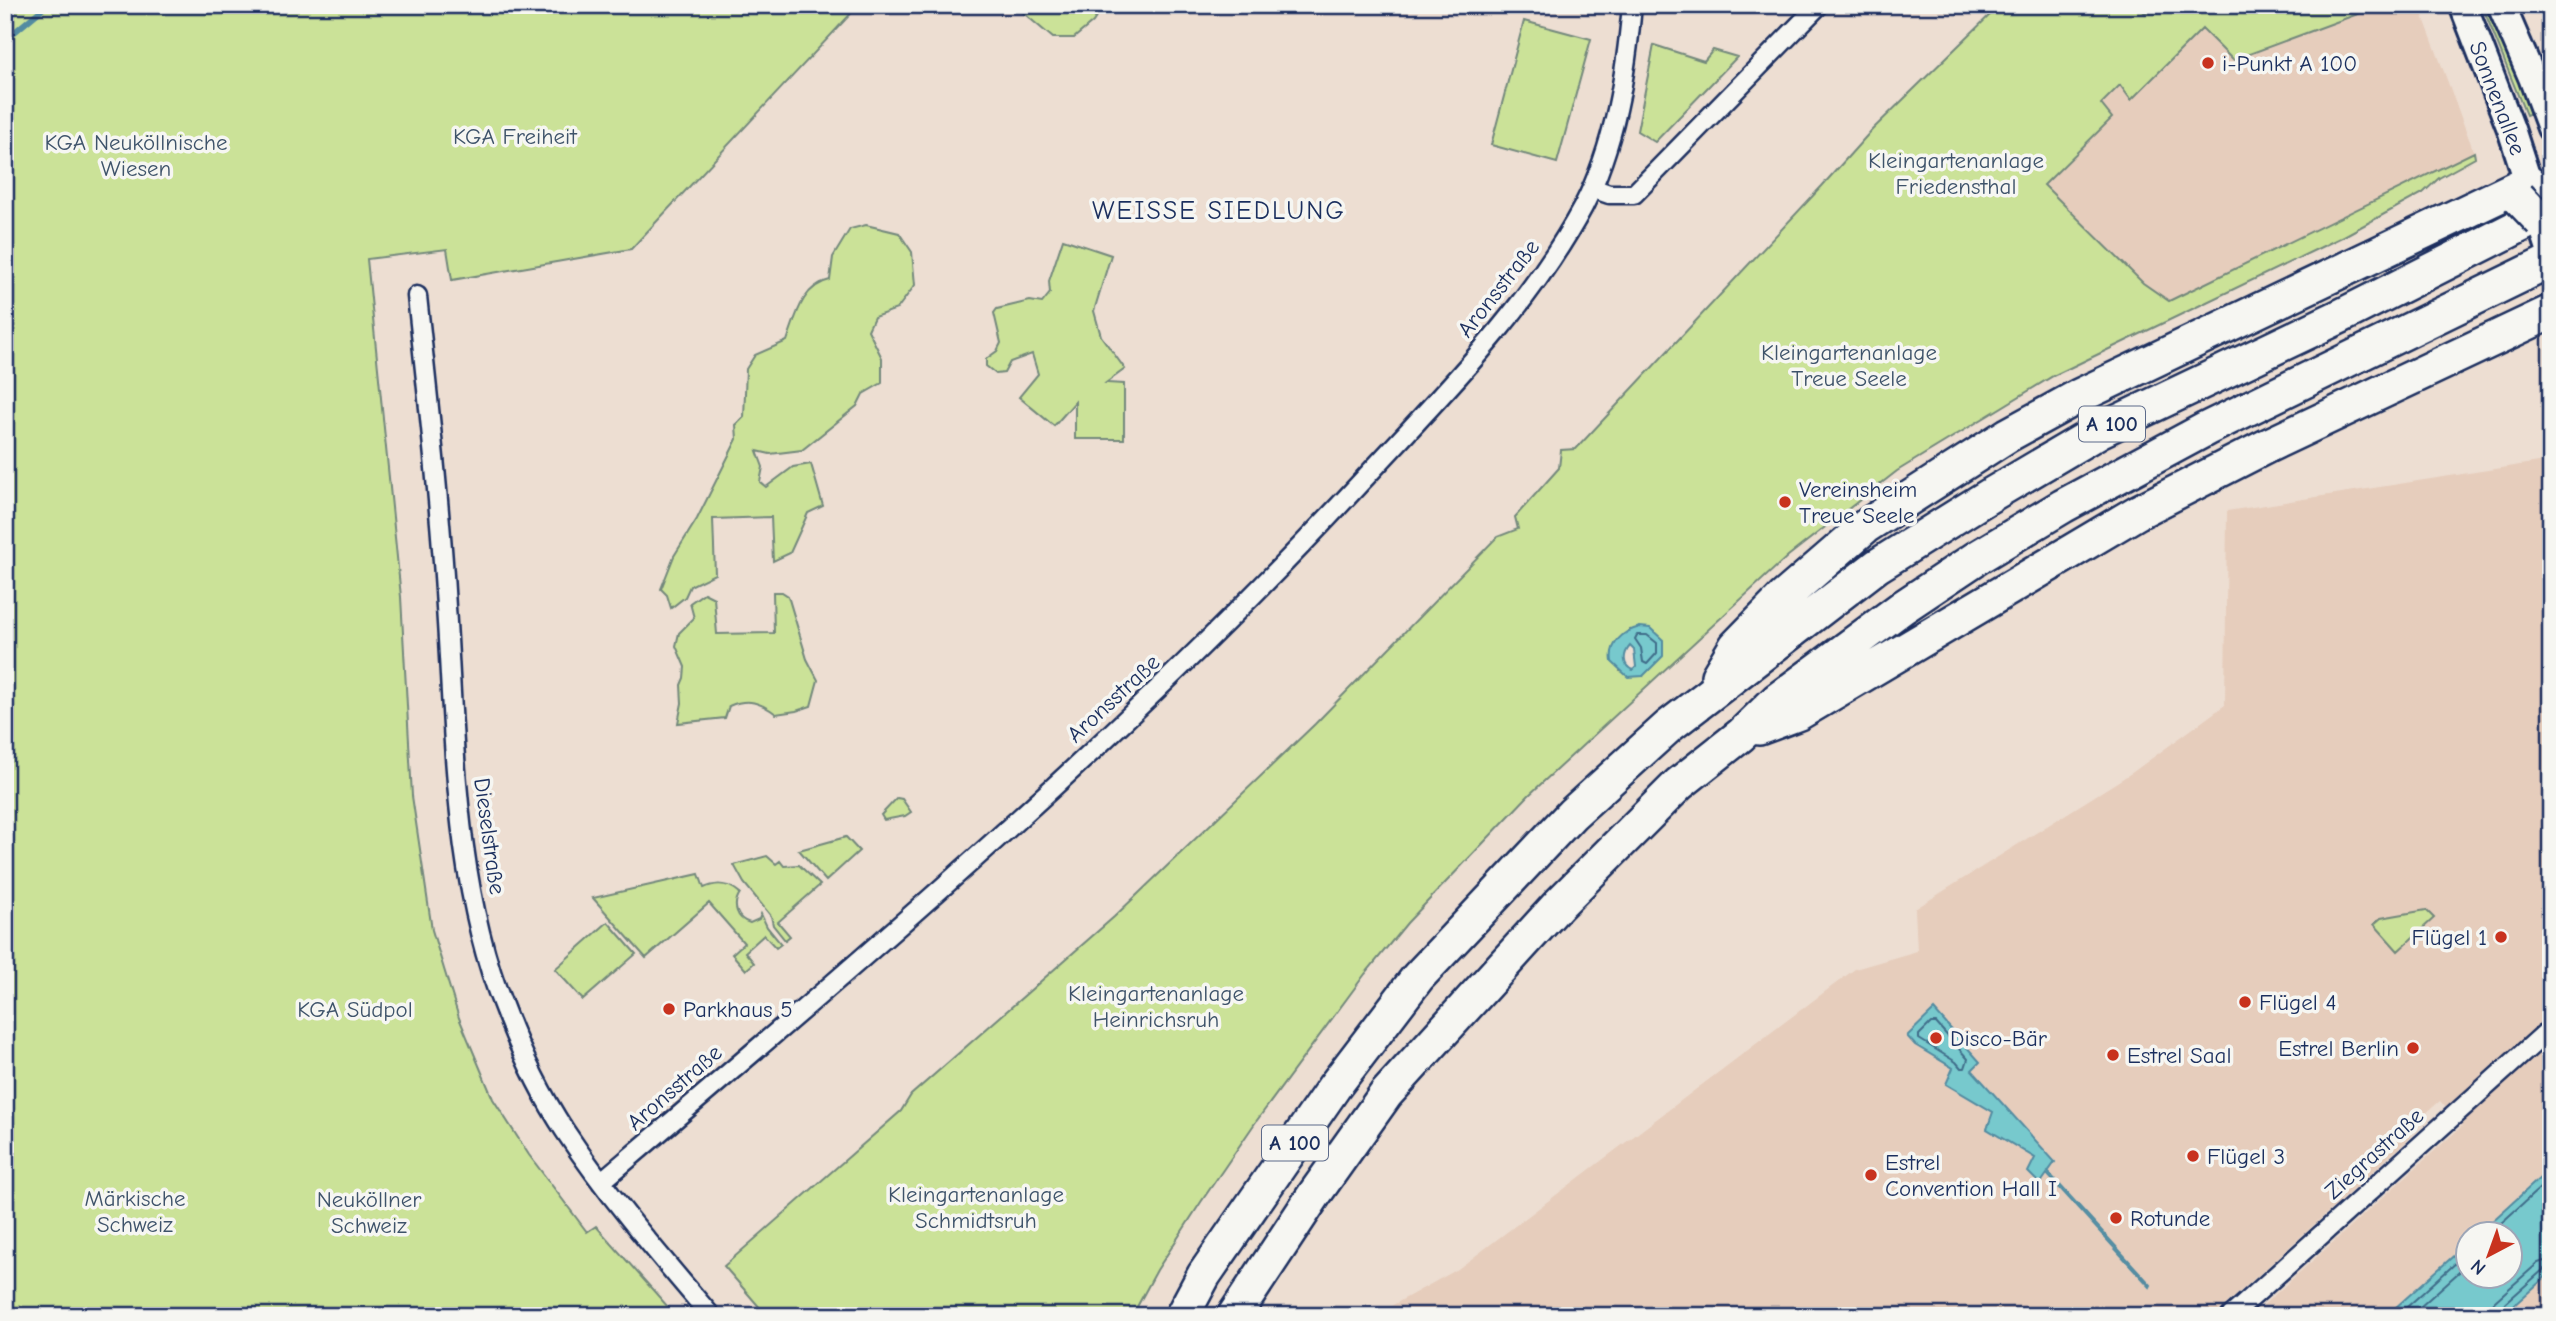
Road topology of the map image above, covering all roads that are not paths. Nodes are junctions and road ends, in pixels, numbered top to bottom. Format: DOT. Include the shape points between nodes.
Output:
graph roads {
  1 [pos="1632,5"];
  2 [pos="1819,5"];
  3 [pos="2463,5"];
  4 [pos="2501,5"];
  5 [pos="2551,128"];
  6 [pos="1592,188"];
  7 [pos="2535,202"];
  8 [pos="2551,252"];
  9 [pos="2551,261"];
  10 [pos="416,296"];
  11 [pos="2551,312"];
  12 [pos="1707,696"];
  13 [pos="1741,735"];
  14 [pos="2551,1028"];
  15 [pos="601,1182"];
  16 [pos="711,1316"];
  17 [pos="1182,1316"];
  18 [pos="1234,1316"];
  19 [pos="2231,1316"];
  1 -- 6 [label="street, Aronsstraße" via="1622,90"];
  2 -- 6 [label="street" via="1634,194 1609,194"];
  3 -- 7 [label="main road, Sonnenallee"];
  4 -- 5 [label="main road, Sonnenallee"];
  6 -- 15 [label="street, Aronsstraße" via="1553,259 1479,354 1213,637 965,867"];
  7 -- 8 [label="main road, Sonnenallee"];
  7 -- 12 [label="highway, A 100" via="2341,316 2101,429 1877,566"];
  7 -- 12 [label="highway" via="2079,396 2008,435 1866,526 1784,597 1736,646"];
  9 -- 13 [label="highway, A 100" via="2206,429 2063,506 1903,607 1777,700"];
  10 -- 15 [label="street, Dieselstraße" via="444,567 458,786 481,939 504,1010 538,1083"];
  11 -- 13 [label="highway" via="2187,486 1799,713"];
  12 -- 17 [label="highway, A 100" via="1572,814 1418,977 1311,1120 1204,1275"];
  13 -- 18 [label="highway, A 100" via="1679,784 1559,904 1387,1094"];
  14 -- 19 [label="street, Ziegrastraße"];
  15 -- 16 [label="street, Dieselstraße"];
}
